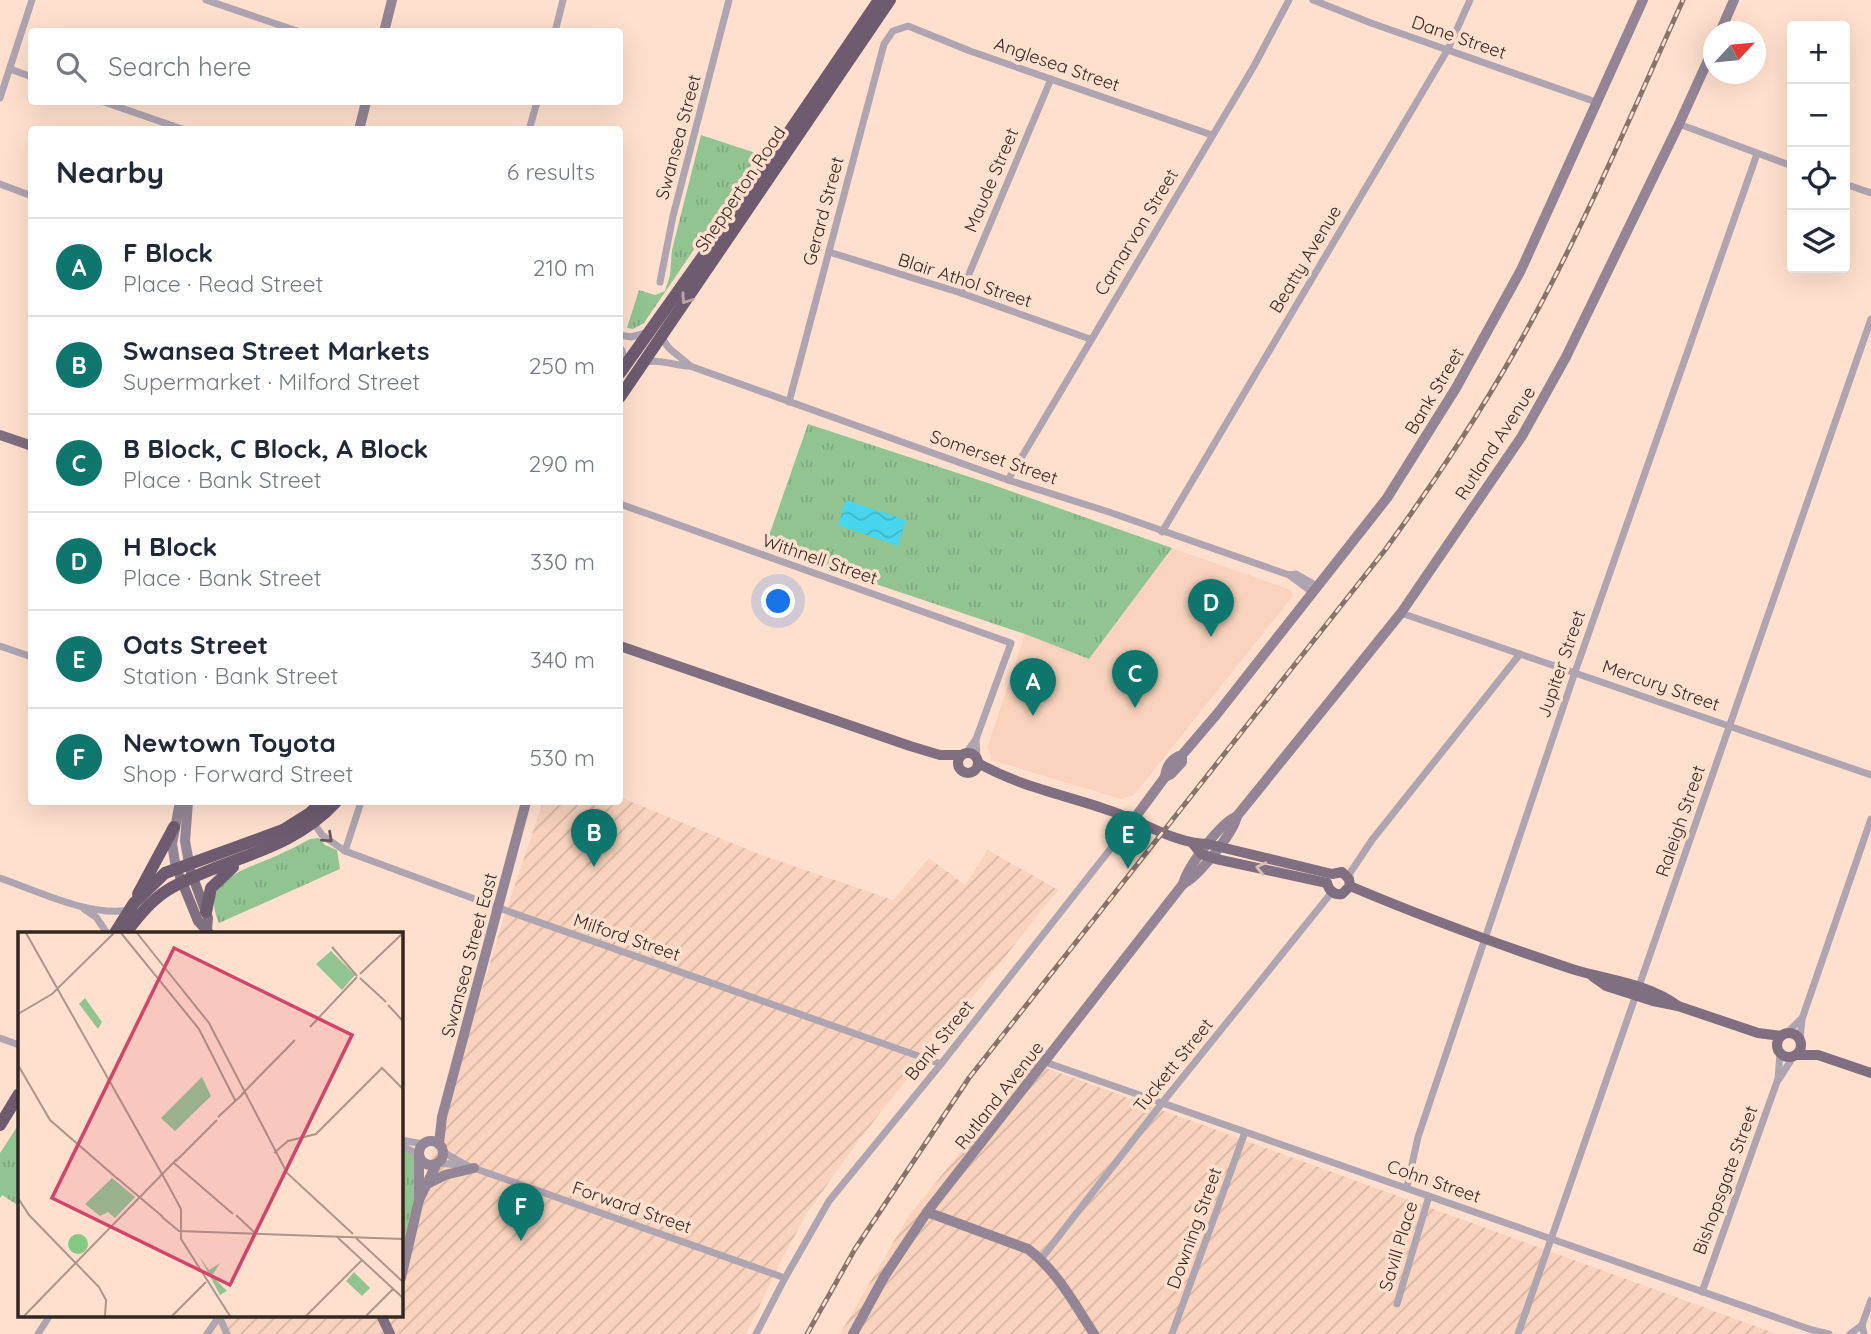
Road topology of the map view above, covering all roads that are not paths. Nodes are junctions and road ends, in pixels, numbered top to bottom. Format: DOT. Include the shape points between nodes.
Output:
graph roads {
  1 [pos="32,0"];
  2 [pos="206,0"];
  3 [pos="392,0"];
  4 [pos="563,0"];
  5 [pos="730,0"];
  6 [pos="879,0"];
  7 [pos="890,0"];
  8 [pos="1289,0"];
  9 [pos="1313,0"];
  10 [pos="1470,0"];
  11 [pos="1643,0"];
  12 [pos="1734,0"];
  13 [pos="1725,21"];
  14 [pos="288,28"];
  15 [pos="385,28"];
  16 [pos="556,28"];
  17 [pos="893,31"];
  18 [pos="1448,49"];
  19 [pos="10,69"];
  20 [pos="1703,70"];
  21 [pos="28,76"];
  22 [pos="1051,79"];
  23 [pos="0,99"];
  24 [pos="1596,102"];
  25 [pos="113,105"];
  26 [pos="365,105"];
  27 [pos="536,105"];
  28 [pos="1679,124"];
  29 [pos="173,126"];
  30 [pos="360,126"];
  31 [pos="530,126"];
  32 [pos="1212,135"];
  33 [pos="1757,154"];
  34 [pos="1787,164"];
  35 [pos="0,184"];
  36 [pos="1850,186"];
  37 [pos="1871,193"];
  38 [pos="28,194"];
  39 [pos="829,252"];
  40 [pos="660,282"];
  41 [pos="961,293"];
  42 [pos="1871,319"];
  43 [pos="646,332"];
  44 [pos="662,334"];
  45 [pos="623,336"];
  46 [pos="1090,339"];
  47 [pos="641,364"];
  48 [pos="690,366"];
  49 [pos="623,367"];
  50 [pos="623,392"];
  51 [pos="789,402"];
  52 [pos="0,435"];
  53 [pos="28,445"];
  54 [pos="1008,480"];
  55 [pos="623,506"];
  56 [pos="1162,532"];
  57 [pos="1314,589"];
  58 [pos="1401,613"];
  59 [pos="0,646"];
  60 [pos="623,647"];
  61 [pos="1520,654"];
  62 [pos="28,656"];
  63 [pos="1575,672"];
  64 [pos="1729,726"];
  65 [pos="969,761"];
  66 [pos="1871,778"];
  67 [pos="179,805"];
  68 [pos="188,805"];
  69 [pos="319,805"];
  70 [pos="333,805"];
  71 [pos="360,805"];
  72 [pos="525,805"];
  73 [pos="1134,819"];
  74 [pos="1871,819"];
  75 [pos="313,822"];
  76 [pos="174,827"];
  77 [pos="1193,844"];
  78 [pos="1213,846"];
  79 [pos="345,851"];
  80 [pos="1206,856"];
  81 [pos="248,857"];
  82 [pos="189,863"];
  83 [pos="176,868"];
  84 [pos="0,878"];
  85 [pos="188,881"];
  86 [pos="1349,881"];
  87 [pos="1330,883"];
  88 [pos="81,906"];
  89 [pos="132,907"];
  90 [pos="499,908"];
  91 [pos="206,912"];
  92 [pos="208,931"];
  93 [pos="106,932"];
  94 [pos="116,932"];
  95 [pos="127,932"];
  96 [pos="1485,938"];
  97 [pos="1637,991"];
  98 [pos="1802,1018"];
  99 [pos="0,1038"];
  100 [pos="1800,1041"];
  101 [pos="1781,1042"];
  102 [pos="18,1045"];
  103 [pos="1818,1055"];
  104 [pos="1795,1056"];
  105 [pos="1045,1062"];
  106 [pos="941,1064"];
  107 [pos="1871,1073"];
  108 [pos="1778,1079"];
  109 [pos="18,1096"];
  110 [pos="1162,1103"];
  111 [pos="442,1117"];
  112 [pos="0,1125"];
  113 [pos="1245,1132"];
  114 [pos="425,1142"];
  115 [pos="402,1143"];
  116 [pos="402,1144"];
  117 [pos="441,1148"];
  118 [pos="418,1156"];
  119 [pos="437,1164"];
  120 [pos="471,1167"];
  121 [pos="428,1184"];
  122 [pos="1406,1188"];
  123 [pos="1429,1196"];
  124 [pos="419,1200"];
  125 [pos="927,1212"];
  126 [pos="1551,1238"];
  127 [pos="1041,1259"];
  128 [pos="402,1274"];
  129 [pos="785,1278"];
  130 [pos="1702,1292"];
  131 [pos="1871,1300"];
  132 [pos="1397,1304"];
  133 [pos="49,1316"];
  134 [pos="220,1316"];
  135 [pos="1862,1325"];
  136 [pos="1814,1332"];
  137 [pos="38,1334"];
  138 [pos="207,1334"];
  139 [pos="227,1334"];
  140 [pos="756,1334"];
  141 [pos="853,1334"];
  142 [pos="1094,1334"];
  143 [pos="1172,1334"];
  144 [pos="1518,1334"];
  145 [pos="1829,1334"];
  146 [pos="1850,1334"];
  147 [pos="1864,1334"];
  1 -- 19 [label="street"];
  2 -- 14 [label="street"];
  3 -- 15 [label="street"];
  4 -- 16 [label="street"];
  5 -- 40 [label="street, Swansea Street"];
  6 -- 43 [label="highway, Shepperton Road"];
  7 -- 44 [label="highway, Shepperton Road, one-way"];
  8 -- 32 [label="street, Carnarvon Street"];
  9 -- 18 [label="street, Dane Street"];
  10 -- 18 [label="street, Beatty Avenue"];
  11 -- 24 [label="street, Bank Street"];
  12 -- 13 [label="street"];
  17 -- 22 [label="street, Anglesea Street" via="908,26"];
  17 -- 39 [label="street, Gerard Street" via="884,44"];
  18 -- 24 [label="street, Dane Street"];
  18 -- 56 [label="street, Beatty Avenue"];
  19 -- 21 [label="street"];
  19 -- 23 [label="street"];
  20 -- 28 [label="street, Rutland Avenue"];
  22 -- 32 [label="street, Anglesea Street"];
  22 -- 41 [label="street, Maude Street"];
  24 -- 57 [label="street, Bank Street" via="1521,270 1456,388 1387,498"];
  25 -- 29 [label="street"];
  26 -- 30 [label="street"];
  27 -- 31 [label="street"];
  28 -- 33 [label="street"];
  28 -- 58 [label="street, Rutland Avenue" via="1566,357 1522,436"];
  32 -- 46 [label="street, Carnarvon Street"];
  33 -- 34 [label="street"];
  33 -- 63 [label="street, Jupiter Street"];
  35 -- 38 [label="street"];
  36 -- 37 [label="street"];
  39 -- 41 [label="street, Blair Athol Street"];
  39 -- 51 [label="street, Gerard Street"];
  41 -- 46 [label="street, Blair Athol Street"];
  42 -- 64 [label="street, Raleigh Street"];
  43 -- 45 [label="street"];
  43 -- 49 [label="highway, Shepperton Road"];
  44 -- 47 [label="highway, Shepperton Road"];
  44 -- 48 [label="street, Somerset Street" via="665,345"];
  46 -- 54 [label="street, Carnarvon Street"];
  47 -- 48 [label="street, Somerset Street" via="656,361"];
  47 -- 50 [label="highway, Shepperton Road"];
  48 -- 51 [label="street, Somerset Street"];
  51 -- 54 [label="street, Somerset Street"];
  52 -- 53 [label="main road"];
  54 -- 56 [label="street, Somerset Street"];
  55 -- 65 [label="street, Withnell Street" via="1011,643"];
  56 -- 57 [label="street, Somerset Street" via="1296,574"];
  57 -- 73 [label="street, Bank Street"];
  58 -- 61 [label="street, Mercury Street"];
  58 -- 78 [label="street, Rutland Avenue"];
  59 -- 62 [label="street"];
  60 -- 65 [label="main road"];
  61 -- 63 [label="street, Mercury Street"];
  61 -- 86 [label="street" via="1372,840"];
  63 -- 64 [label="street, Mercury Street"];
  63 -- 96 [label="street, Jupiter Street"];
  64 -- 66 [label="street, Mercury Street"];
  64 -- 97 [label="street, Raleigh Street"];
  65 -- 73 [label="main road" via="1047,793"];
  67 -- 76 [label="street"];
  68 -- 82 [label="street" via="185,841"];
  69 -- 82 [label="highway" via="283,830"];
  70 -- 75 [label="highway"];
  71 -- 79 [label="street"];
  72 -- 90 [label="street, Swansea Street East"];
  73 -- 77 [label="main road"];
  73 -- 106 [label="street, Bank Street"];
  74 -- 98 [label="street"];
  75 -- 79 [label="street, Milford Street, one-way" via="322,835"];
  75 -- 81 [label="highway" via="284,842"];
  76 -- 83 [label="street"];
  76 -- 89 [label="highway"];
  77 -- 78 [label="main road"];
  77 -- 80 [label="main road"];
  78 -- 80 [label="street, Rutland Avenue"];
  78 -- 87 [label="main road"];
  79 -- 90 [label="street, Milford Street"];
  87 -- 80 [label="main road, one-way"];
  80 -- 105 [label="street, Rutland Avenue"];
  81 -- 85 [label="highway"];
  81 -- 91 [label="highway" via="215,882"];
  82 -- 83 [label="highway"];
  82 -- 85 [label="main road"];
  83 -- 85 [label="main road"];
  83 -- 89 [label="highway"];
  84 -- 88 [label="street"];
  85 -- 91 [label="main road"];
  85 -- 92 [label="main road" via="198,921"];
  85 -- 95 [label="highway" via="159,897"];
  86 -- 87 [label="main road" via="1338,872"];
  86 -- 87 [label="main road" via="1342,894"];
  86 -- 96 [label="main road"];
  87 -- 110 [label="street, Tuckett Street"];
  88 -- 89 [label="street" via="107,911"];
  88 -- 93 [label="street"];
  89 -- 94 [label="highway"];
  90 -- 106 [label="street, Milford Street"];
  90 -- 111 [label="street, Swansea Street East"];
  91 -- 92 [label="main road"];
  96 -- 97 [label="main road" via="1590,975 1608,977"];
  96 -- 122 [label="street, Jupiter Street"];
  97 -- 101 [label="main road"];
  97 -- 126 [label="street, Raleigh Street"];
  98 -- 100 [label="street"];
  98 -- 101 [label="street"];
  99 -- 102 [label="street"];
  100 -- 101 [label="main road" via="1794,1034"];
  100 -- 103 [label="main road"];
  100 -- 104 [label="main road" via="1801,1050"];
  101 -- 104 [label="main road" via="1786,1057"];
  101 -- 108 [label="street, Bishopsgate Street"];
  103 -- 104 [label="main road"];
  103 -- 107 [label="main road"];
  104 -- 108 [label="street, Bishopsgate Street"];
  105 -- 110 [label="street, Cohn Street"];
  105 -- 125 [label="street, Rutland Avenue"];
  106 -- 129 [label="street, Bank Street" via="829,1201"];
  108 -- 130 [label="street, Bishopsgate Street"];
  109 -- 112 [label="highway"];
  110 -- 113 [label="street, Cohn Street"];
  110 -- 127 [label="street, Tuckett Street"];
  111 -- 114 [label="street, Swansea Street East"];
  111 -- 117 [label="street, Swansea Street East"];
  113 -- 122 [label="street, Cohn Street"];
  113 -- 143 [label="street, Downing Street"];
  114 -- 115 [label="street"];
  114 -- 117 [label="street"];
  114 -- 118 [label="street, Swansea Street East"];
  116 -- 118 [label="street"];
  117 -- 119 [label="street, Swansea Street East"];
  117 -- 120 [label="street, Forward Street"];
  118 -- 119 [label="street" via="427,1165"];
  118 -- 124 [label="street"];
  119 -- 120 [label="street, Forward Street"];
  119 -- 121 [label="street"];
  120 -- 121 [label="street"];
  120 -- 129 [label="street, Forward Street"];
  121 -- 124 [label="street"];
  122 -- 123 [label="street, Cohn Street"];
  123 -- 126 [label="street, Cohn Street"];
  123 -- 132 [label="street, Savill Place"];
  124 -- 128 [label="street"];
  125 -- 127 [label="street" via="1014,1242"];
  125 -- 141 [label="street, Rutland Avenue"];
  126 -- 130 [label="street, Cohn Street"];
  126 -- 144 [label="street, Raleigh Street"];
  127 -- 142 [label="street"];
  129 -- 140 [label="street, Bank Street"];
  130 -- 136 [label="street, Cohn Street"];
  131 -- 135 [label="street"];
  133 -- 137 [label="street"];
  134 -- 138 [label="street"];
  134 -- 139 [label="street"];
  135 -- 146 [label="street"];
  135 -- 147 [label="street"];
  136 -- 145 [label="street, Cohn Street"];
}
